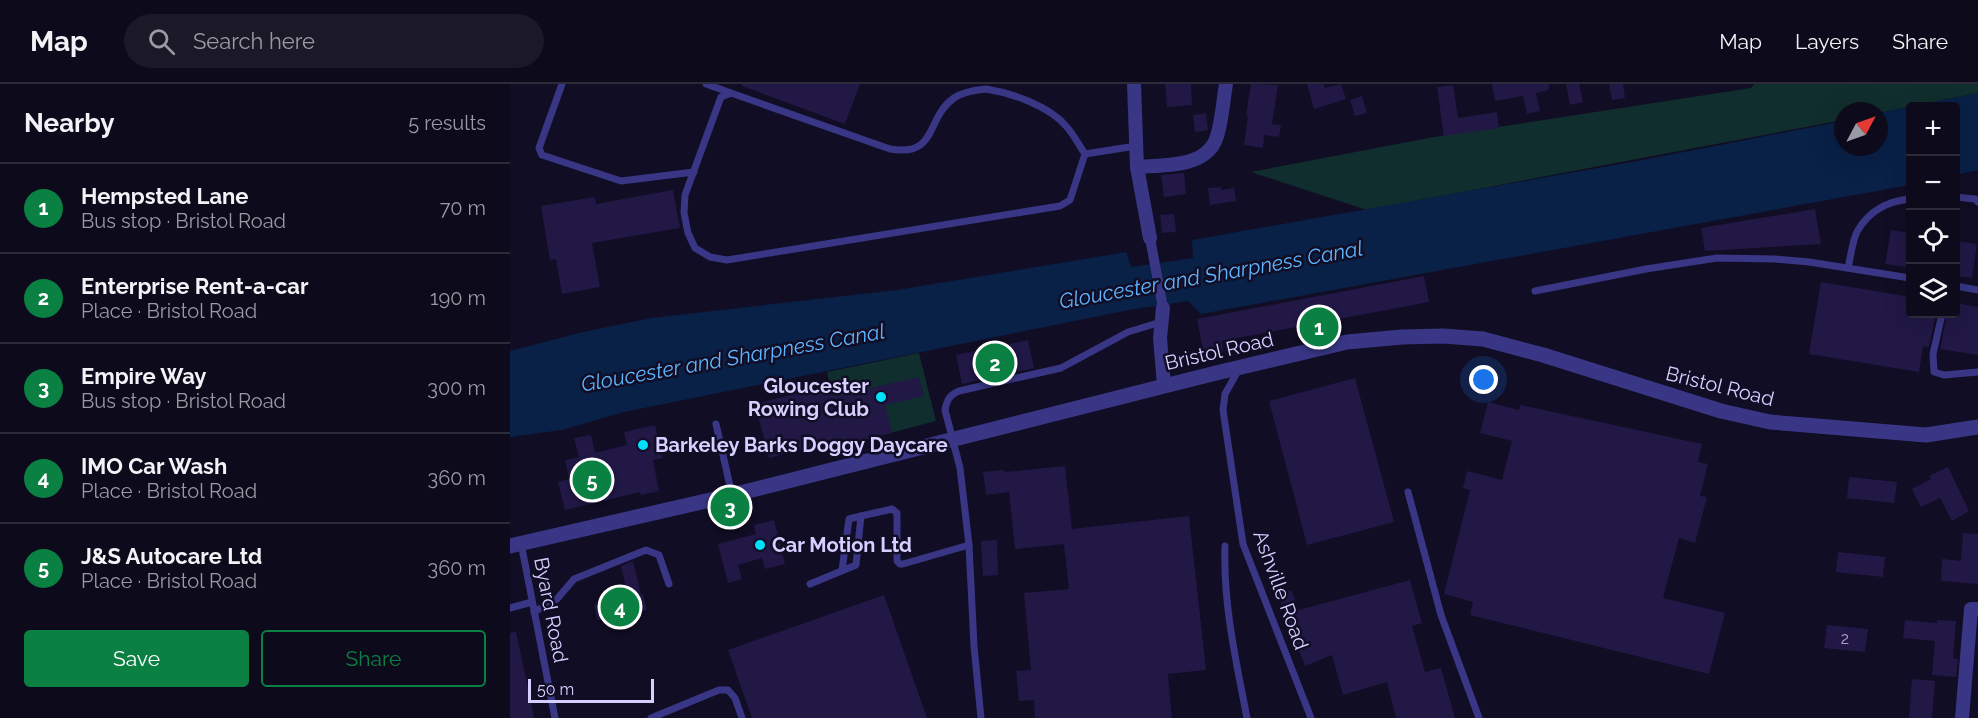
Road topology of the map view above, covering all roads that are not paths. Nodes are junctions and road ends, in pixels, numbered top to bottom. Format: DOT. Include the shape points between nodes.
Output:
graph roads {
  1 [pos="562,84"];
  2 [pos="706,84"];
  3 [pos="976,84"];
  4 [pos="1134,84"];
  5 [pos="1226,84"];
  6 [pos="986,88"];
  7 [pos="731,93"];
  8 [pos="1136,146"];
  9 [pos="1085,154"];
  10 [pos="1137,167"];
  11 [pos="694,172"];
  12 [pos="1960,197"];
  13 [pos="1906,200"];
  14 [pos="1978,202"];
  15 [pos="1151,242"];
  16 [pos="1848,268"];
  17 [pos="1906,277"];
  18 [pos="1960,287"];
  19 [pos="1978,290"];
  20 [pos="1535,291"];
  21 [pos="1162,312"];
  22 [pos="1941,318"];
  23 [pos="1241,367"];
  24 [pos="1978,372"];
  25 [pos="1164,385"];
  26 [pos="716,424"];
  27 [pos="1978,427"];
  28 [pos="954,440"];
  29 [pos="1408,492"];
  30 [pos="732,495"];
  31 [pos="861,516"];
  32 [pos="516,544"];
  33 [pos="969,545"];
  34 [pos="1225,546"];
  35 [pos="842,570"];
  36 [pos="669,584"];
  37 [pos="810,584"];
  38 [pos="532,602"];
  39 [pos="510,608"];
  40 [pos="1978,609"];
  41 [pos="534,612"];
  42 [pos="555,718"];
  43 [pos="651,718"];
  44 [pos="742,718"];
  45 [pos="981,718"];
  46 [pos="1247,718"];
  47 [pos="1311,718"];
  48 [pos="1479,718"];
  49 [pos="1962,718"];
  1 -- 11 [label="lane" via="539,148 542,155 621,181"];
  2 -- 7 [label="lane"];
  3 -- 6 [label="lane"];
  4 -- 8 [label="street"];
  5 -- 10 [label="street" via="1216,140 1204,156 1186,162"];
  6 -- 7 [label="lane" via="953,99 926,139 905,152"];
  6 -- 9 [label="lane" via="1027,100 1050,113 1066,126"];
  7 -- 11 [label="lane" via="721,97"];
  8 -- 9 [label="lane"];
  8 -- 10 [label="street"];
  9 -- 11 [label="lane" via="1070,200 1060,206 727,260 710,257 695,248 688,233 685,195"];
  10 -- 15 [label="street"];
  12 -- 14 [label="lane"];
  13 -- 16 [label="lane" via="1880,207 1868,218 1857,231"];
  15 -- 21 [label="street"];
  16 -- 17 [label="lane"];
  16 -- 20 [label="lane" via="1775,258 1717,258"];
  18 -- 19 [label="lane"];
  21 -- 25 [label="street"];
  21 -- 28 [label="lane" via="1061,368 951,395 945,410"];
  22 -- 24 [label="lane" via="1933,354 1934,372"];
  23 -- 25 [label="street, Bristol Road"];
  23 -- 27 [label="street, Bristol Road" via="1347,342 1443,336 1483,339 1702,406 1770,422 1926,435"];
  23 -- 47 [label="lane, Ashville Road" via="1230,382 1223,410 1243,544"];
  25 -- 28 [label="street, Bristol Road"];
  26 -- 30 [label="lane"];
  28 -- 30 [label="street, Bristol Road"];
  28 -- 33 [label="lane"];
  29 -- 48 [label="lane" via="1441,615"];
  30 -- 32 [label="street, Bristol Road"];
  31 -- 33 [label="lane" via="892,509 897,513 900,564"];
  31 -- 35 [label="lane" via="849,519"];
  31 -- 35 [label="lane" via="856,565"];
  32 -- 38 [label="lane, Byard Road"];
  33 -- 45 [label="lane"];
  34 -- 46 [label="lane" via="1230,629"];
  35 -- 37 [label="lane"];
  36 -- 41 [label="lane" via="659,555 646,550 574,579 557,599"];
  38 -- 39 [label="lane"];
  38 -- 41 [label="lane, Byard Road"];
  40 -- 49 [label="street" via="1971,609"];
  41 -- 42 [label="lane, Byard Road"];
  43 -- 44 [label="lane" via="719,690 728,690"];
}
